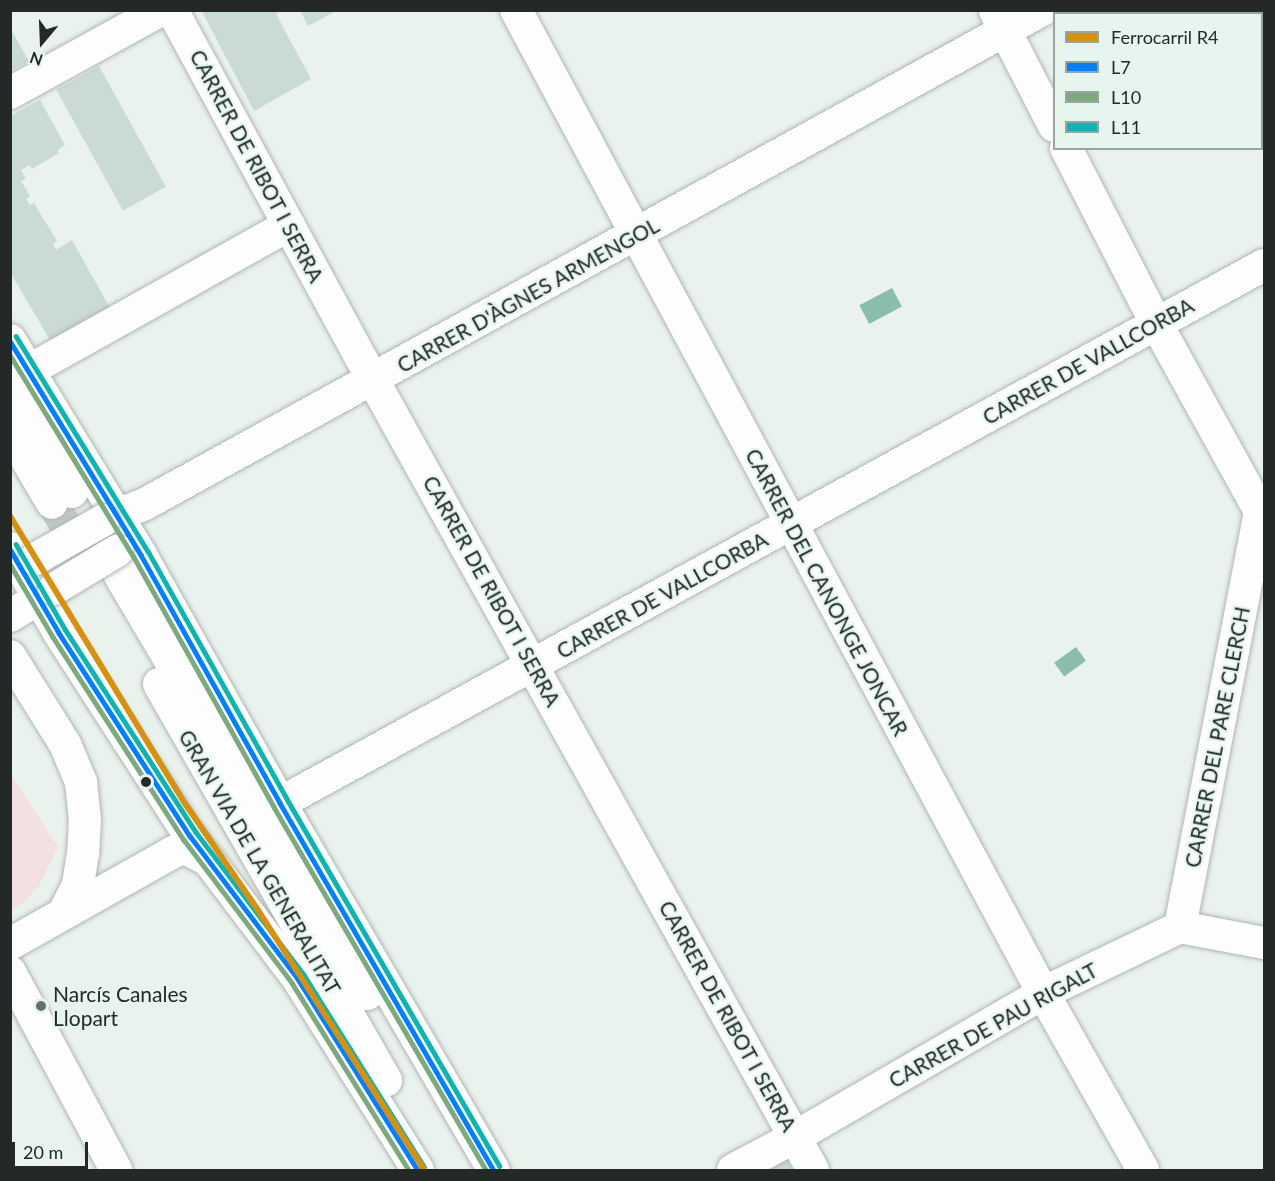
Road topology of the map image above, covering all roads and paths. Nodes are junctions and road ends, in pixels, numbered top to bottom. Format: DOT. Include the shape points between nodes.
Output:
graph roads {
  1 [pos="161,10"];
  2 [pos="172,10"];
  3 [pos="516,10"];
  4 [pos="1042,10"];
  5 [pos="1000,20"];
  6 [pos="10,93"];
  7 [pos="1053,124"];
  8 [pos="1067,150"];
  9 [pos="289,225"];
  10 [pos="636,236"];
  11 [pos="1264,265"];
  12 [pos="1156,323"];
  13 [pos="10,340"];
  14 [pos="19,379"];
  15 [pos="373,380"];
  16 [pos="10,430"];
  17 [pos="1262,516"];
  18 [pos="110,517"];
  19 [pos="790,523"];
  20 [pos="19,562"];
  21 [pos="120,566"];
  22 [pos="46,594"];
  23 [pos="10,616"];
  24 [pos="10,656"];
  25 [pos="534,666"];
  26 [pos="280,803"];
  27 [pos="208,860"];
  28 [pos="65,911"];
  29 [pos="1180,927"];
  30 [pos="1264,943"];
  31 [pos="10,944"];
  32 [pos="10,972"];
  33 [pos="1043,993"];
  34 [pos="795,1137"];
  35 [pos="414,1166"];
  36 [pos="116,1170"];
  37 [pos="438,1170"];
  38 [pos="472,1170"];
  39 [pos="494,1170"];
  40 [pos="732,1170"];
  41 [pos="813,1170"];
  42 [pos="1143,1170"];
  1 -- 6 [label="street"];
  2 -- 9 [label="street, CARRER DE RIBOT I SERRA"];
  3 -- 10 [label="street, CARRER DEL CANONGE JONCAR"];
  4 -- 5 [label="street, CARRER D'ÀGNES ARMENGOL"];
  5 -- 7 [label="street"];
  5 -- 10 [label="street, CARRER D'ÀGNES ARMENGOL"];
  8 -- 12 [label="street"];
  9 -- 14 [label="street"];
  9 -- 15 [label="street, CARRER DE RIBOT I SERRA"];
  10 -- 15 [label="street, CARRER D'ÀGNES ARMENGOL"];
  10 -- 19 [label="street, CARRER DEL CANONGE JONCAR"];
  11 -- 12 [label="street, CARRER DE VALLCORBA"];
  12 -- 17 [label="street"];
  12 -- 19 [label="street, CARRER DE VALLCORBA"];
  13 -- 14 [label="street"];
  14 -- 16 [label="street" via="62,497"];
  14 -- 18 [label="street"];
  15 -- 18 [label="street, CARRER D'ÀGNES ARMENGOL" via="145,504"];
  15 -- 25 [label="street, CARRER DE RIBOT I SERRA"];
  17 -- 29 [label="street, CARRER DEL PARE CLERCH"];
  18 -- 20 [label="street, CARRER D'ÀGNES ARMENGOL, bridge"];
  18 -- 21 [label="street"];
  19 -- 25 [label="street, CARRER DE VALLCORBA"];
  19 -- 33 [label="street, CARRER DEL CANONGE JONCAR"];
  20 -- 22 [label="street"];
  21 -- 22 [label="street, bridge"];
  21 -- 26 [label="street"];
  21 -- 37 [label="street, GRAN VIA DE LA GENERALITAT"];
  21 -- 38 [label="street, GRAN VIA DE LA GENERALITAT"];
  22 -- 23 [label="street"];
  22 -- 27 [label="street" via="59,633"];
  24 -- 28 [label="street" via="65,744 81,782 86,819 83,853 78,885"];
  25 -- 26 [label="street, CARRER DE VALLCORBA"];
  25 -- 34 [label="street, CARRER DE RIBOT I SERRA"];
  26 -- 39 [label="street"];
  27 -- 28 [label="street" via="191,850 178,849"];
  27 -- 35 [label="street" via="298,979"];
  28 -- 31 [label="street"];
  29 -- 30 [label="street"];
  29 -- 33 [label="street, CARRER DE PAU RIGALT"];
  32 -- 36 [label="street"];
  33 -- 34 [label="street, CARRER DE PAU RIGALT"];
  33 -- 42 [label="street, CARRER DEL CANONGE JONCAR"];
  34 -- 40 [label="street, CARRER DE PAU RIGALT"];
  34 -- 41 [label="street, CARRER DE RIBOT I SERRA"];
}
